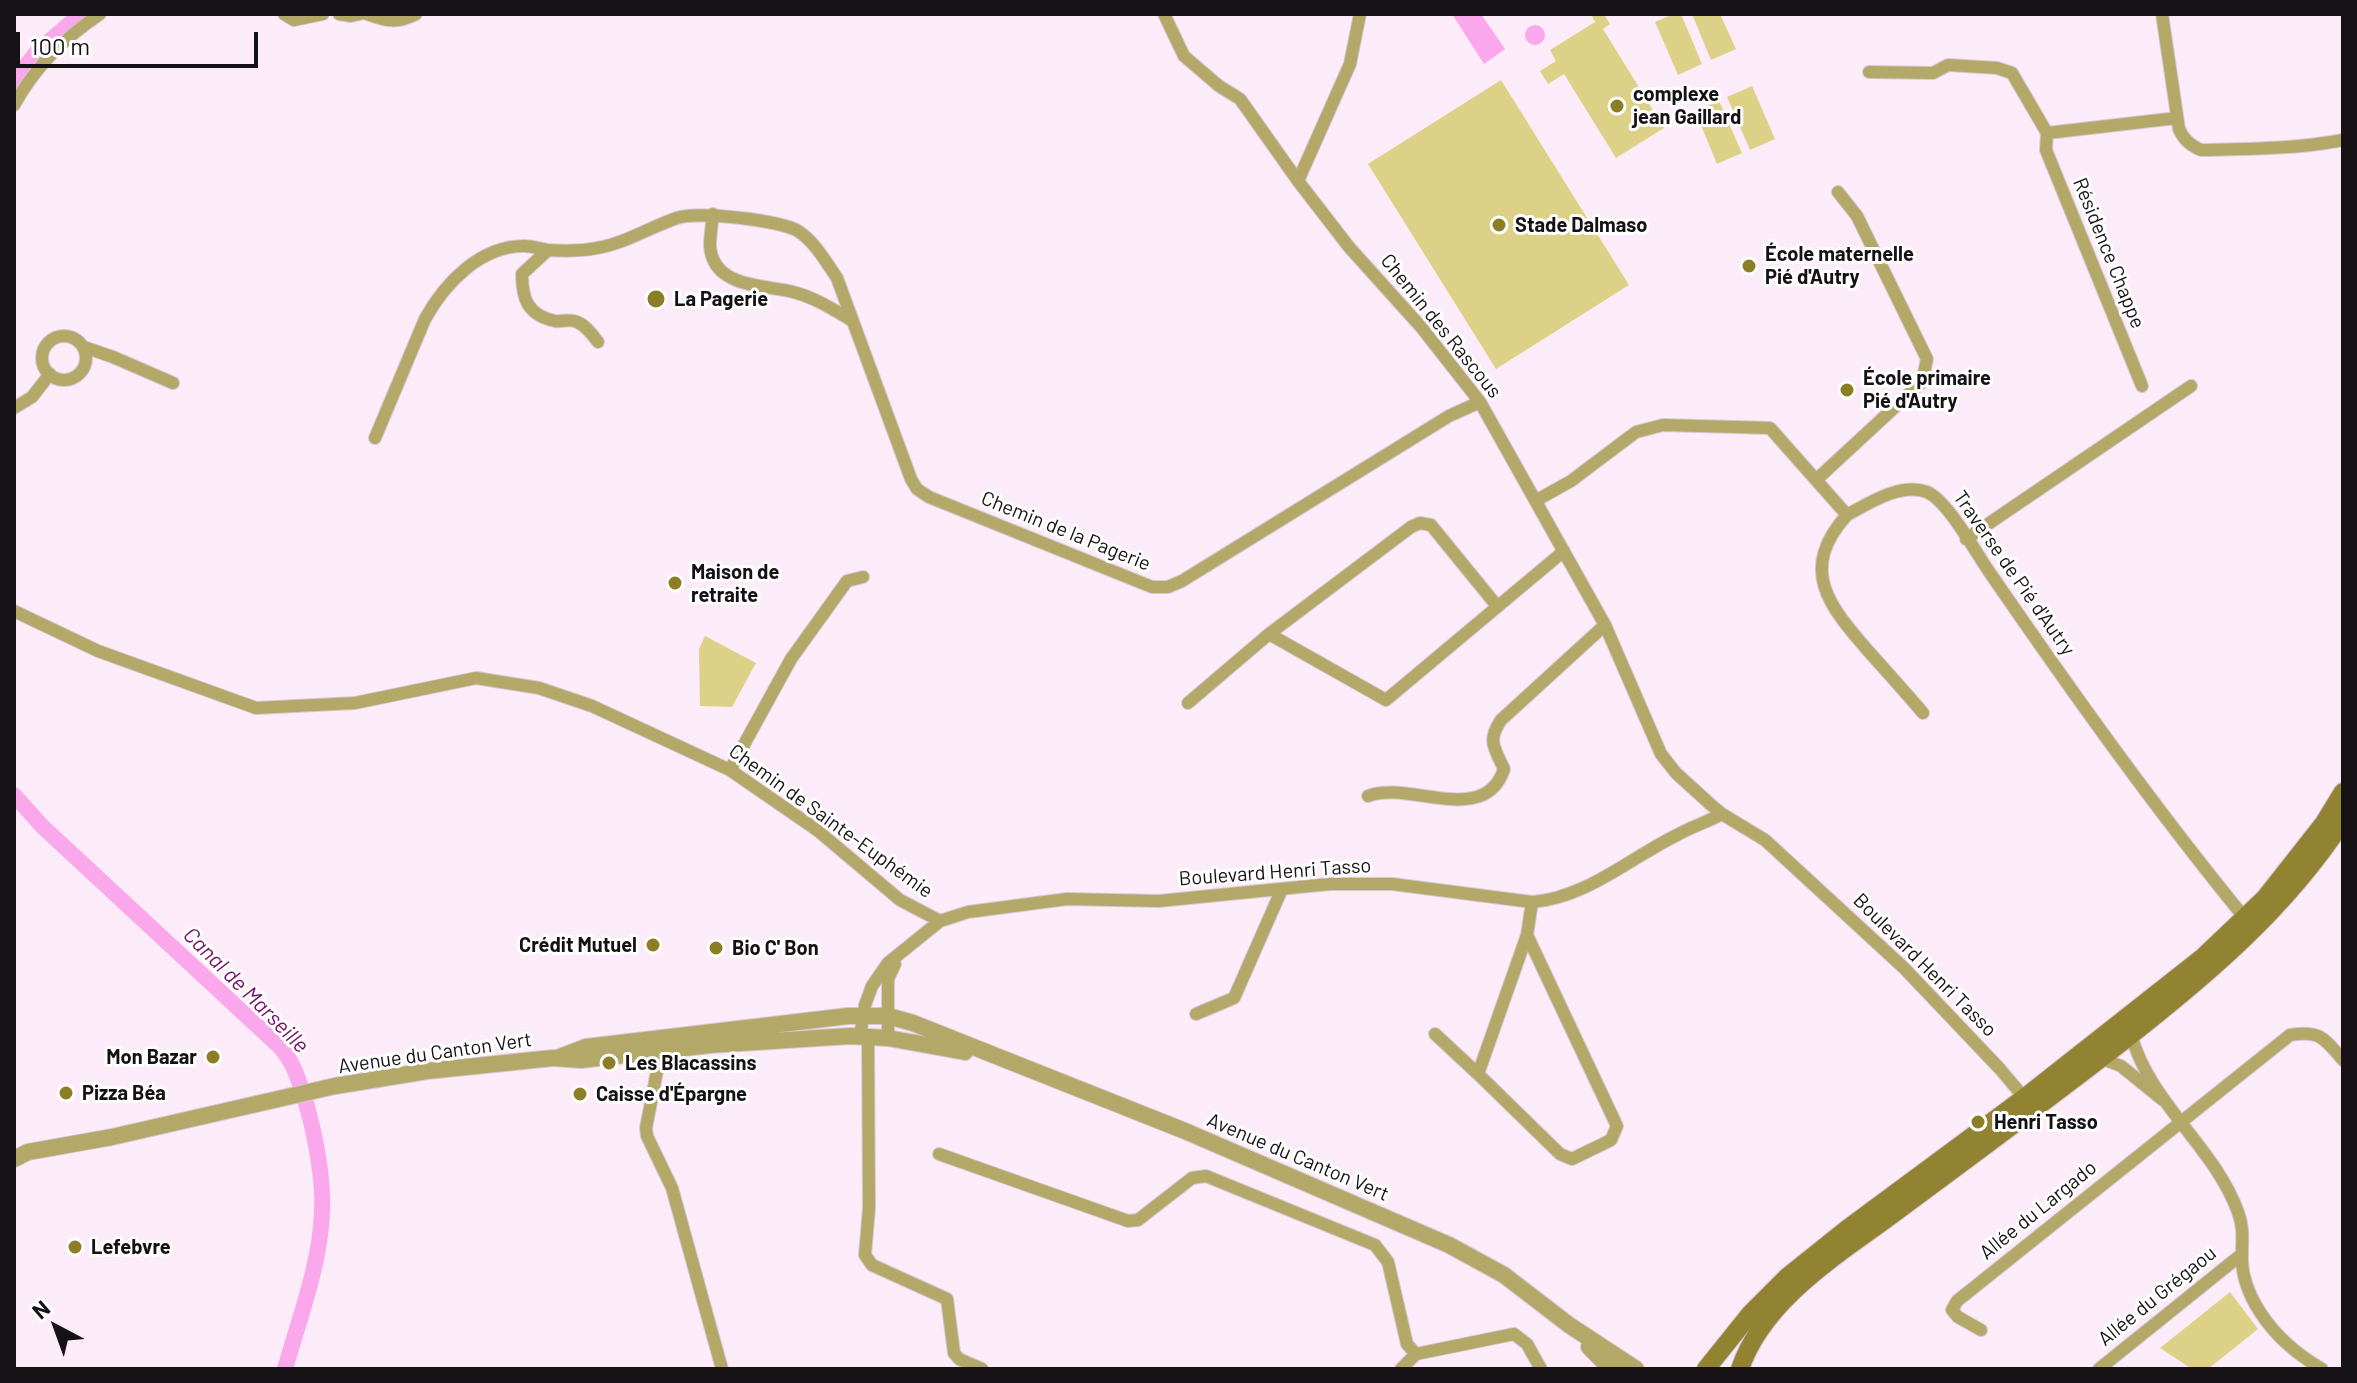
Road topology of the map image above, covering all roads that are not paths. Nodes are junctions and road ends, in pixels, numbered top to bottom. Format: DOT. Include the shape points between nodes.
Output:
graph roads {
  1 [pos="100,14"];
  2 [pos="284,14"];
  3 [pos="323,14"];
  4 [pos="339,14"];
  5 [pos="360,14"];
  6 [pos="367,14"];
  7 [pos="416,14"];
  8 [pos="1164,14"];
  9 [pos="2162,14"];
  10 [pos="1357,16"];
  11 [pos="1869,72"];
  12 [pos="14,105"];
  13 [pos="2177,118"];
  14 [pos="2047,133"];
  15 [pos="2343,140"];
  16 [pos="1298,181"];
  17 [pos="1838,192"];
  18 [pos="713,214"];
  19 [pos="548,250"];
  20 [pos="851,320"];
  21 [pos="598,342"];
  22 [pos="84,347"];
  23 [pos="50,374"];
  24 [pos="173,383"];
  25 [pos="2142,386"];
  26 [pos="2191,386"];
  27 [pos="1480,402"];
  28 [pos="14,408"];
  29 [pos="375,438"];
  30 [pos="1816,480"];
  31 [pos="1537,500"];
  32 [pos="1847,515"];
  33 [pos="1966,539"];
  34 [pos="1564,551"];
  35 [pos="863,577"];
  36 [pos="1497,606"];
  37 [pos="14,611"];
  38 [pos="1605,625"];
  39 [pos="1269,634"];
  40 [pos="1188,703"];
  41 [pos="1923,713"];
  42 [pos="730,770"];
  43 [pos="2343,792"];
  44 [pos="1368,796"];
  45 [pos="1722,814"];
  46 [pos="2336,828"];
  47 [pos="1282,889"];
  48 [pos="1532,902"];
  49 [pos="940,921"];
  50 [pos="2250,924"];
  51 [pos="1527,935"];
  52 [pos="914,940"];
  53 [pos="1196,1014"];
  54 [pos="862,1016"];
  55 [pos="888,1016"];
  56 [pos="1435,1034"];
  57 [pos="2106,1034"];
  58 [pos="2131,1034"];
  59 [pos="864,1036"];
  60 [pos="888,1038"];
  61 [pos="654,1045"];
  62 [pos="995,1057"];
  63 [pos="2100,1058"];
  64 [pos="2343,1060"];
  65 [pos="1478,1074"];
  66 [pos="2163,1100"];
  67 [pos="2029,1104"];
  68 [pos="2179,1121"];
  69 [pos="939,1154"];
  70 [pos="14,1161"];
  71 [pos="2242,1254"];
  72 [pos="1569,1325"];
  73 [pos="1981,1330"];
  74 [pos="1416,1354"];
  75 [pos="722,1369"];
  76 [pos="982,1369"];
  77 [pos="1401,1369"];
  78 [pos="1541,1369"];
  79 [pos="1611,1369"];
  80 [pos="1636,1369"];
  81 [pos="1706,1369"];
  82 [pos="1740,1369"];
  83 [pos="2099,1369"];
  84 [pos="2322,1369"];
  1 -- 12 [label="street" via="39,66"];
  2 -- 3 [label="street" via="294,20"];
  4 -- 5 [label="street"];
  6 -- 7 [label="street" via="401,22"];
  8 -- 16 [label="street, Chemin des Rascous" via="1184,56 1240,99"];
  9 -- 13 [label="street"];
  10 -- 16 [label="street" via="1350,64"];
  11 -- 14 [label="street, Résidence Chappe" via="1933,73 1948,65 2012,73"];
  13 -- 14 [label="street"];
  13 -- 15 [label="street" via="2184,139 2201,150 2305,147"];
  14 -- 25 [label="street, Résidence Chappe" via="2046,150"];
  16 -- 27 [label="street, Chemin des Rascous"];
  17 -- 30 [label="street" via="1857,216 1927,359 1922,382"];
  18 -- 19 [label="street, Chemin de la Pagerie" via="679,217 596,249"];
  18 -- 20 [label="street, Chemin de la Pagerie" via="797,230 837,278"];
  18 -- 20 [label="street" via="714,260 734,281 817,300"];
  19 -- 21 [label="street" via="522,274 522,297 534,311 587,328"];
  19 -- 29 [label="street, Chemin de la Pagerie" via="524,246 482,255 435,301"];
  20 -- 27 [label="street, Chemin de la Pagerie" via="917,489 1152,587 1182,581"];
  22 -- 23 [label="street" via="84,366 75,377"];
  22 -- 23 [label="street" via="65,335 51,340 43,361"];
  22 -- 24 [label="street"];
  23 -- 28 [label="street" via="32,397"];
  26 -- 33 [label="street"];
  27 -- 31 [label="street, Chemin des Rascous"];
  30 -- 31 [label="street" via="1770,428 1663,425 1636,432"];
  30 -- 32 [label="street"];
  31 -- 34 [label="street, Chemin des Rascous"];
  32 -- 33 [label="street, Traverse de Pié d'Autry" via="1880,497 1916,490 1939,500"];
  32 -- 41 [label="street" via="1824,547 1827,597"];
  33 -- 50 [label="street, Traverse de Pié d'Autry" via="2038,644"];
  34 -- 36 [label="street"];
  34 -- 38 [label="street, Chemin des Rascous"];
  35 -- 42 [label="street" via="847,581 791,659"];
  36 -- 39 [label="street" via="1386,700"];
  36 -- 39 [label="street" via="1431,525 1420,523"];
  37 -- 42 [label="street, Chemin de Sainte-Euphémie" via="98,651 256,708 355,703 476,678 506,681 592,706"];
  38 -- 44 [label="street" via="1501,720 1492,741 1504,769 1490,789 1460,800 1395,792"];
  38 -- 45 [label="street, Chemin des Rascous" via="1661,754"];
  39 -- 40 [label="street"];
  42 -- 49 [label="street, Chemin de Sainte-Euphémie" via="817,830 900,900"];
  43 -- 46 [label="main road"];
  45 -- 48 [label="street, Boulevard Henri Tasso" via="1578,891"];
  45 -- 67 [label="street, Boulevard Henri Tasso" via="1765,840 1904,968"];
  46 -- 50 [label="main road" via="2265,898"];
  47 -- 48 [label="street, Boulevard Henri Tasso" via="1392,884"];
  47 -- 49 [label="street, Boulevard Henri Tasso" via="1159,901 1067,899 968,912"];
  47 -- 53 [label="street" via="1234,998"];
  48 -- 51 [label="street"];
  49 -- 52 [label="street, Boulevard Henri Tasso"];
  50 -- 57 [label="main road"];
  50 -- 58 [label="main road" via="2214,967"];
  51 -- 65 [label="street"];
  51 -- 65 [label="street" via="1617,1126 1611,1140 1572,1159 1560,1154"];
  52 -- 54 [label="street, Boulevard Henri Tasso" via="880,972"];
  52 -- 55 [label="street, Boulevard Henri Tasso" via="889,971"];
  54 -- 55 [label="street, Avenue du Canton Vert"];
  54 -- 59 [label="street, Boulevard Henri Tasso"];
  54 -- 61 [label="street, Avenue du Canton Vert"];
  55 -- 60 [label="street, Boulevard Henri Tasso"];
  55 -- 62 [label="street, Avenue du Canton Vert"];
  56 -- 65 [label="street"];
  57 -- 58 [label="street"];
  57 -- 63 [label="street"];
  57 -- 67 [label="main road"];
  58 -- 63 [label="main road"];
  58 -- 66 [label="street"];
  59 -- 60 [label="street, Avenue du Canton Vert"];
  59 -- 61 [label="street, Avenue du Canton Vert"];
  59 -- 76 [label="street, Boulevard Henri Tasso" via="869,1208 865,1255 872,1265 947,1299 954,1353"];
  60 -- 62 [label="street, Avenue du Canton Vert"];
  61 -- 70 [label="street, Avenue du Canton Vert" via="581,1060 560,1057 427,1071 28,1152"];
  61 -- 75 [label="street" via="657,1071 647,1136 672,1188"];
  62 -- 72 [label="street, Avenue du Canton Vert" via="1408,1225 1504,1275"];
  63 -- 66 [label="street" via="2121,1066"];
  63 -- 67 [label="main road"];
  64 -- 68 [label="street" via="2324,1038 2309,1032 2290,1035"];
  66 -- 68 [label="street"];
  67 -- 81 [label="main road" via="1847,1229 1787,1277"];
  67 -- 82 [label="main road" via="1798,1288 1756,1335"];
  68 -- 71 [label="street" via="2222,1177 2238,1212"];
  68 -- 73 [label="street, Allée du Largado" via="1957,1301 1952,1310"];
  69 -- 74 [label="street" via="1128,1221 1138,1220 1192,1178 1206,1176 1375,1245 1388,1262 1407,1344"];
  71 -- 83 [label="street, Allée du Grégaou"];
  71 -- 84 [label="street" via="2243,1277 2274,1333"];
  72 -- 79 [label="street, Avenue du Canton Vert"];
  72 -- 80 [label="street, Avenue du Canton Vert"];
  74 -- 77 [label="street"];
  74 -- 78 [label="street" via="1514,1334 1527,1344"];
}
